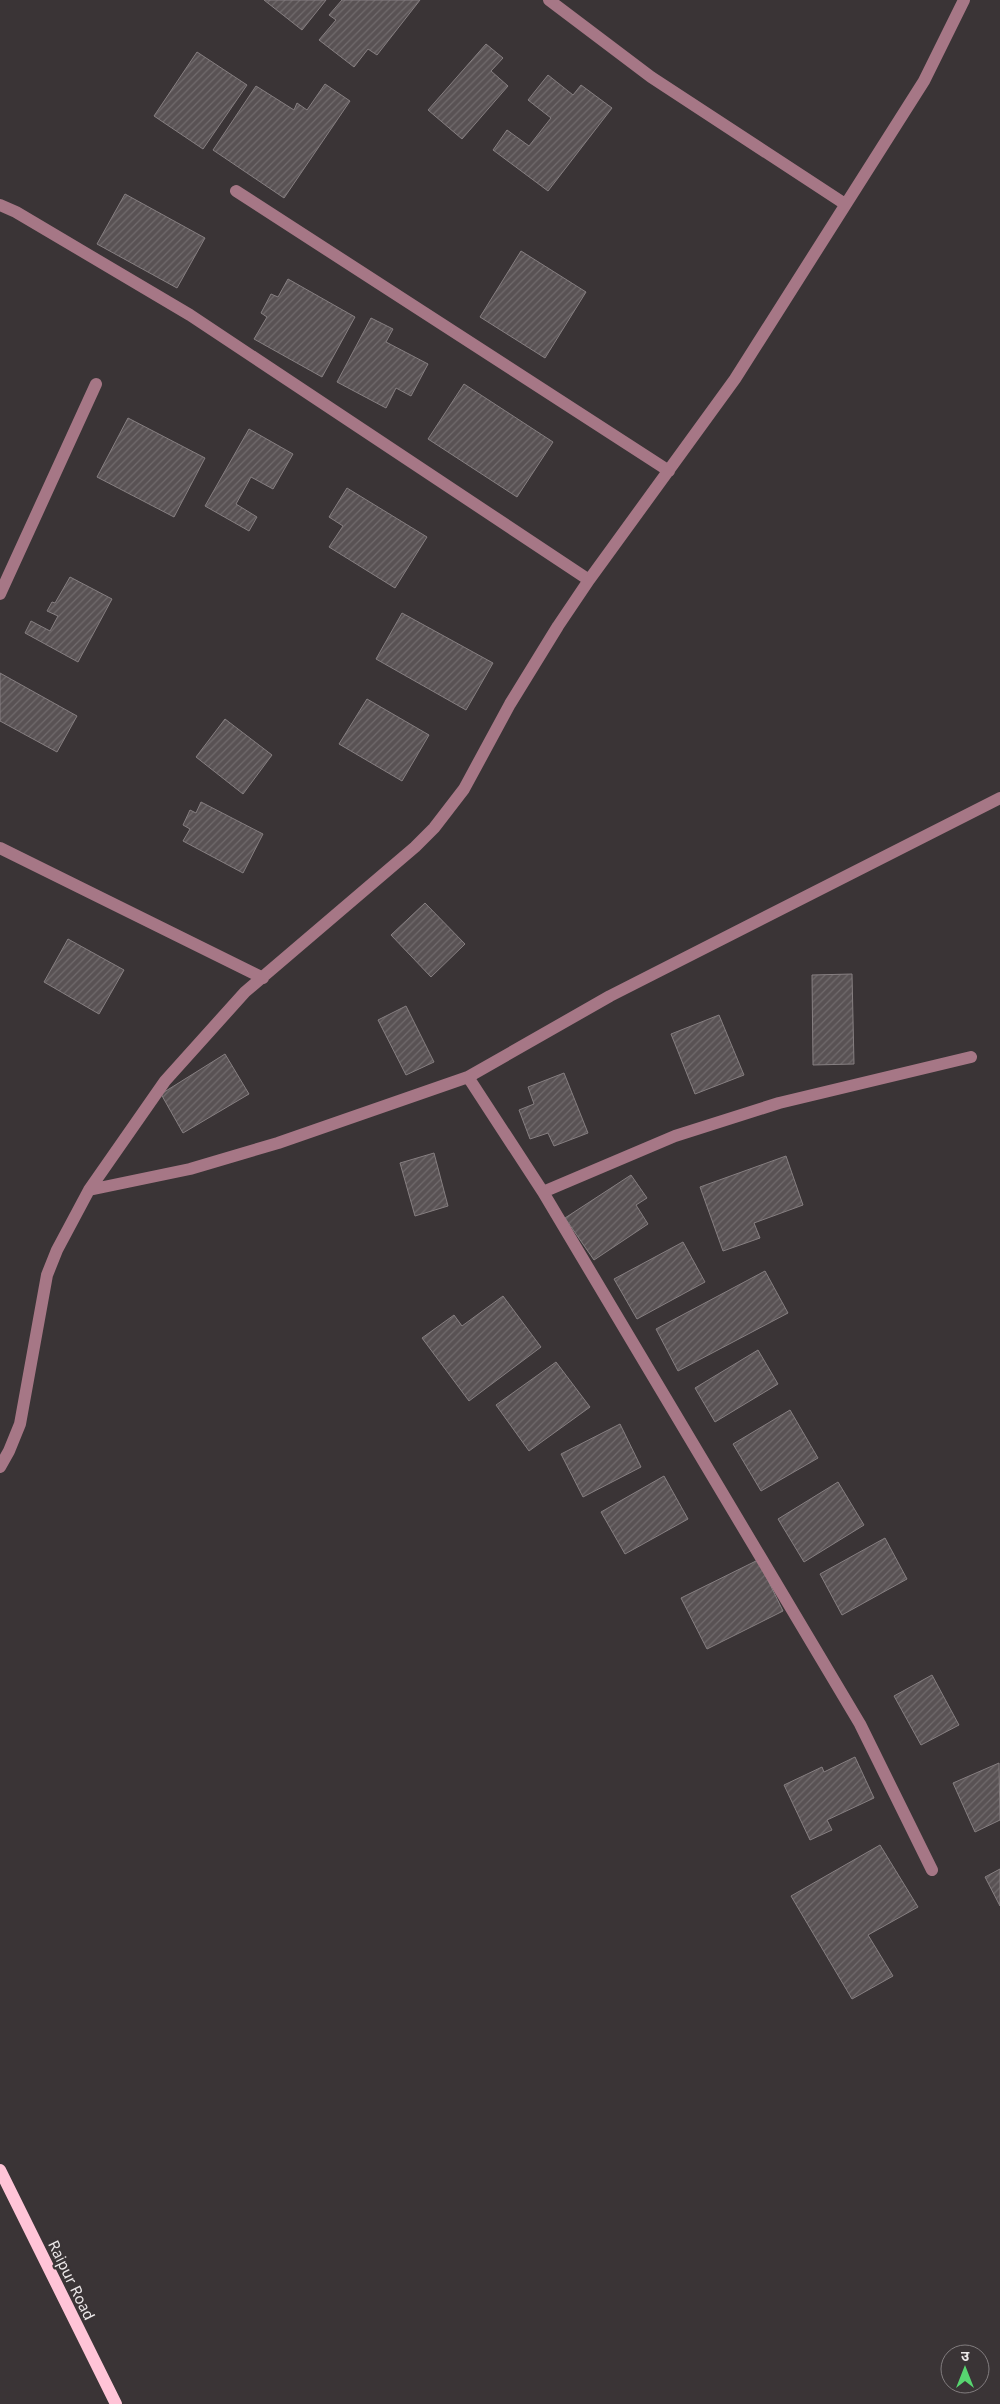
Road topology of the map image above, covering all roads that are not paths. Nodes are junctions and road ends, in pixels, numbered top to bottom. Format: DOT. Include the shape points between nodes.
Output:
graph roads {
  1 [pos="549,0"];
  2 [pos="964,0"];
  3 [pos="236,191"];
  4 [pos="845,204"];
  5 [pos="0,205"];
  6 [pos="96,384"];
  7 [pos="669,471"];
  8 [pos="589,580"];
  9 [pos="0,594"];
  10 [pos="1000,798"];
  11 [pos="0,848"];
  12 [pos="262,978"];
  13 [pos="971,1057"];
  14 [pos="468,1077"];
  15 [pos="89,1190"];
  16 [pos="543,1192"];
  17 [pos="0,1467"];
  18 [pos="932,1870"];
  19 [pos="0,2170"];
  20 [pos="116,2404"];
  1 -- 4 [label="street" via="651,77"];
  2 -- 4 [label="street" via="924,81"];
  3 -- 7 [label="street"];
  4 -- 7 [label="street" via="735,379"];
  5 -- 8 [label="street" via="190,315"];
  6 -- 9 [label="street"];
  7 -- 8 [label="street"];
  8 -- 12 [label="street" via="510,704 464,789 434,828"];
  10 -- 14 [label="street" via="610,996"];
  11 -- 12 [label="street"];
  12 -- 15 [label="street" via="245,992 165,1081"];
  13 -- 16 [label="street" via="779,1103 675,1136"];
  14 -- 15 [label="street" via="278,1144 190,1169"];
  14 -- 16 [label="street"];
  15 -- 17 [label="street" via="46,1275 20,1424"];
  16 -- 18 [label="street" via="860,1724"];
  19 -- 20 [label="main road, Raipur Road"];
}
